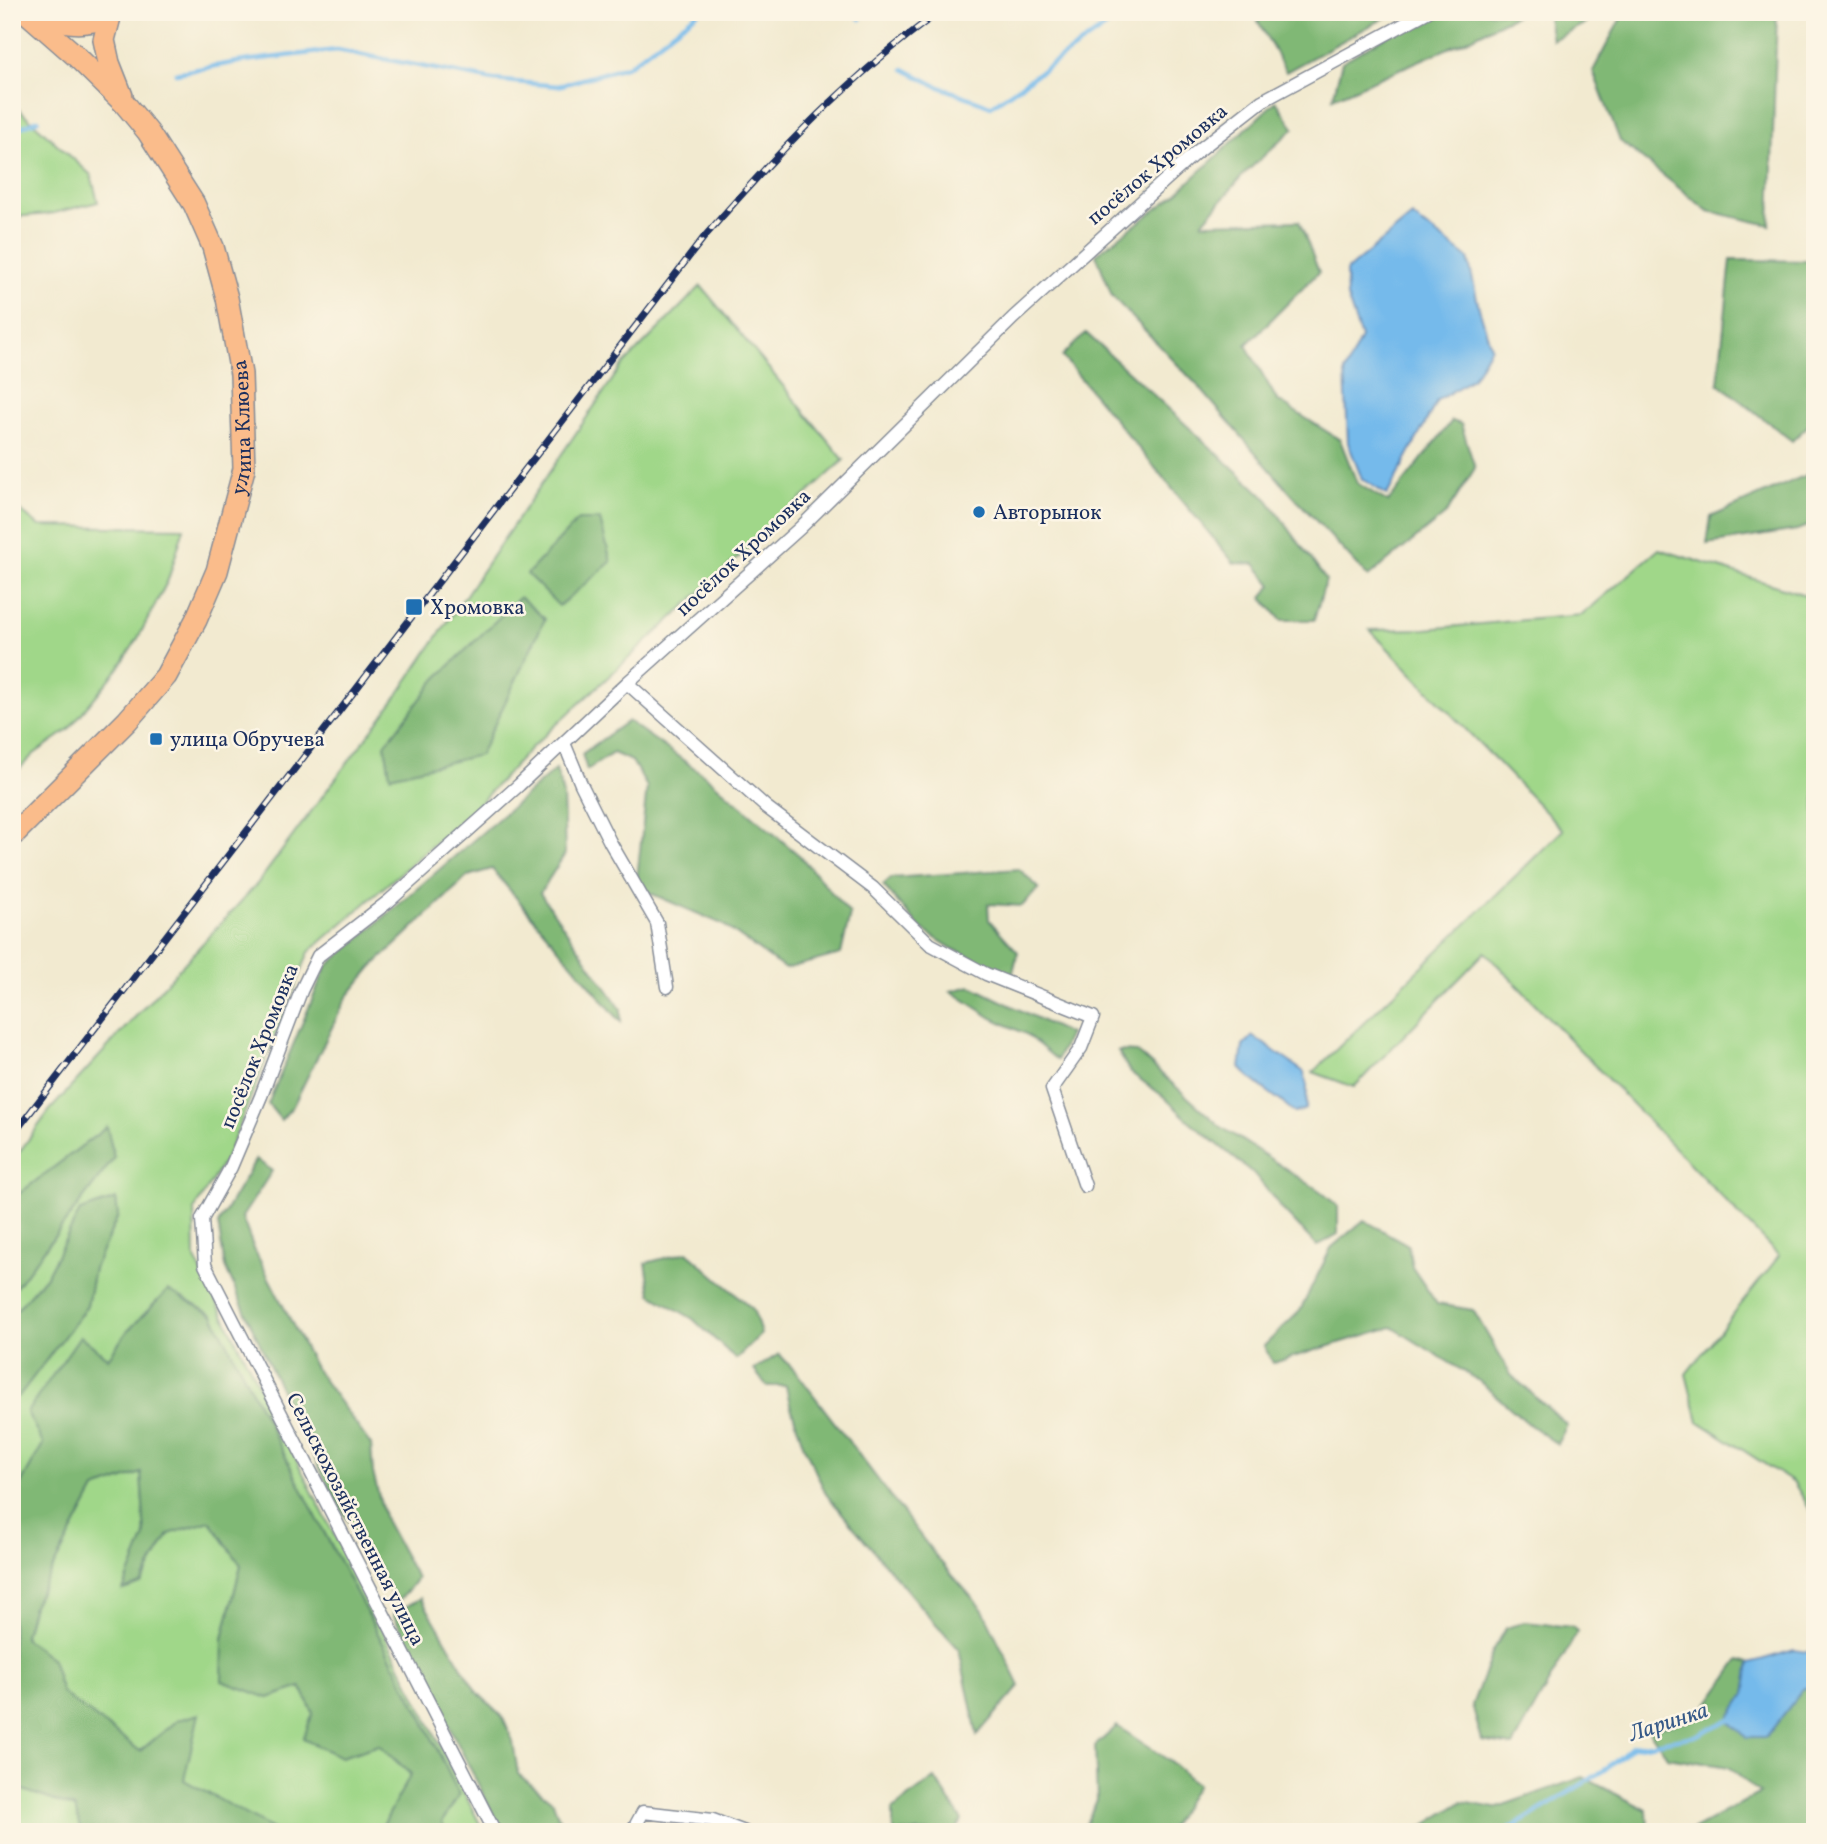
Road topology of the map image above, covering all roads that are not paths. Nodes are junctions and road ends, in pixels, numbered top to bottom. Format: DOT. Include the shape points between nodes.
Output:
graph roads {
  1 [pos="26,12"];
  2 [pos="34,12"];
  3 [pos="1427,12"];
  4 [pos="112,15"];
  5 [pos="125,104"];
  6 [pos="627,684"];
  7 [pos="565,743"];
  8 [pos="12,836"];
  9 [pos="667,987"];
  10 [pos="1085,1186"];
  11 [pos="202,1219"];
  12 [pos="495,1832"];
  13 [pos="632,1832"];
  14 [pos="745,1832"];
  1 -- 5 [label="main road, улица Клюева"];
  2 -- 4 [label="main road" via="66,23 88,24"];
  3 -- 6 [label="street, посёлок Хромовка" via="1262,101 1194,154 1013,318 800,528"];
  4 -- 5 [label="main road" via="104,40"];
  5 -- 8 [label="main road, улица Клюева" via="180,181 213,247 241,374 244,469 217,571 166,676"];
  6 -- 7 [label="street, посёлок Хромовка"];
  6 -- 10 [label="street" via="766,807 873,888 930,944 986,974 1093,1017 1082,1048 1052,1089"];
  7 -- 9 [label="street" via="610,842 657,923"];
  7 -- 11 [label="street, посёлок Хромовка" via="389,901 317,956 231,1167"];
  11 -- 12 [label="street, Сельскохозяйственная улица" via="205,1265"];
  13 -- 14 [label="street" via="643,1812 713,1820"];
}
